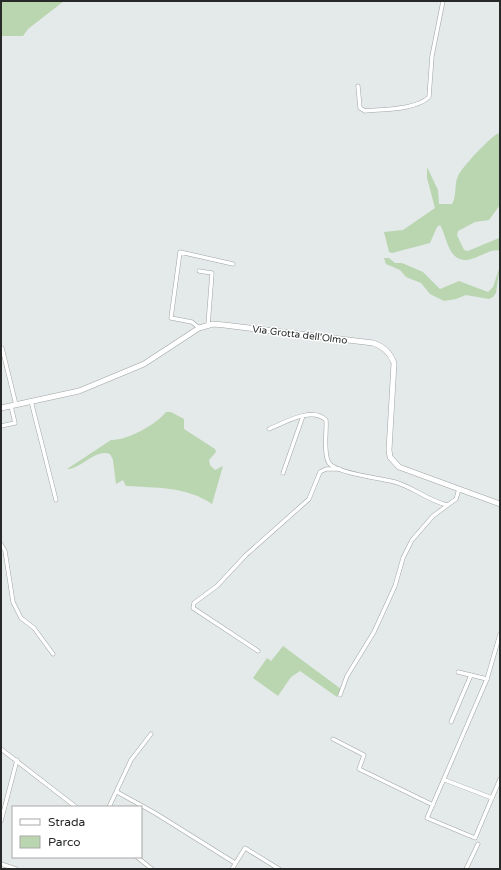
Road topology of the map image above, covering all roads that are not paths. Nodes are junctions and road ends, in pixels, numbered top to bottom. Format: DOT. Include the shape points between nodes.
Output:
graph roads {
  1 [pos="443,1"];
  2 [pos="358,86"];
  3 [pos="233,264"];
  4 [pos="199,271"];
  5 [pos="208,325"];
  6 [pos="199,328"];
  7 [pos="2,348"];
  8 [pos="31,402"];
  9 [pos="13,406"];
  10 [pos="1,408"];
  11 [pos="302,416"];
  12 [pos="1,426"];
  13 [pos="269,429"];
  14 [pos="340,469"];
  15 [pos="283,473"];
  16 [pos="459,488"];
  17 [pos="56,500"];
  18 [pos="500,504"];
  19 [pos="447,505"];
  20 [pos="1,544"];
  21 [pos="500,634"];
  22 [pos="258,651"];
  23 [pos="53,654"];
  24 [pos="458,672"];
  25 [pos="471,675"];
  26 [pos="487,679"];
  27 [pos="340,695"];
  28 [pos="451,722"];
  29 [pos="151,734"];
  30 [pos="333,739"];
  31 [pos="1,749"];
  32 [pos="17,760"];
  33 [pos="500,779"];
  34 [pos="445,780"];
  35 [pos="117,792"];
  36 [pos="492,798"];
  37 [pos="432,805"];
  38 [pos="75,806"];
  39 [pos="110,806"];
  40 [pos="1,821"];
  41 [pos="478,844"];
  42 [pos="138,858"];
  43 [pos="235,863"];
  44 [pos="2,866"];
  45 [pos="16,869"];
  46 [pos="152,869"];
  47 [pos="232,869"];
  48 [pos="279,869"];
  49 [pos="466,869"];
  1 -- 2 [label="street" via="432,56 429,97 412,106 365,111 360,108"];
  3 -- 6 [label="street" via="180,252 171,318 192,322"];
  4 -- 5 [label="street" via="212,273"];
  5 -- 6 [label="street, Via Grotta dell'Olmo"];
  5 -- 16 [label="street, Via Grotta dell'Olmo" via="380,345 390,355 395,368 390,457 399,466"];
  6 -- 8 [label="street, Via Grotta dell'Olmo" via="144,364 78,391"];
  7 -- 9 [label="street"];
  8 -- 9 [label="street, Via Grotta dell'Olmo"];
  8 -- 17 [label="street"];
  9 -- 10 [label="street, Via Grotta dell'Olmo"];
  9 -- 12 [label="street" via="15,423"];
  11 -- 13 [label="street"];
  11 -- 14 [label="street" via="320,416 326,420 329,462"];
  11 -- 15 [label="street"];
  14 -- 19 [label="street" via="397,483"];
  14 -- 22 [label="street" via="326,469 320,472 309,499 246,555 217,586 194,603 193,606"];
  16 -- 18 [label="street, Via Grotta dell'Olmo"];
  16 -- 19 [label="street" via="456,499"];
  19 -- 27 [label="street" via="433,516 412,540 374,632"];
  20 -- 23 [label="street" via="6,551 13,602 21,618 34,628"];
  21 -- 26 [label="street"];
  24 -- 25 [label="street"];
  25 -- 26 [label="street"];
  25 -- 28 [label="street"];
  26 -- 34 [label="street"];
  29 -- 35 [label="street" via="131,760"];
  30 -- 37 [label="street" via="364,755 359,769"];
  31 -- 32 [label="street"];
  32 -- 38 [label="street"];
  32 -- 40 [label="street"];
  33 -- 36 [label="street"];
  34 -- 36 [label="street"];
  34 -- 37 [label="street"];
  35 -- 39 [label="street"];
  35 -- 43 [label="street"];
  36 -- 37 [label="street" via="475,838 427,818"];
  41 -- 49 [label="street"];
  42 -- 46 [label="street"];
  43 -- 47 [label="street"];
  43 -- 48 [label="street" via="245,848"];
  44 -- 45 [label="street"];
}
